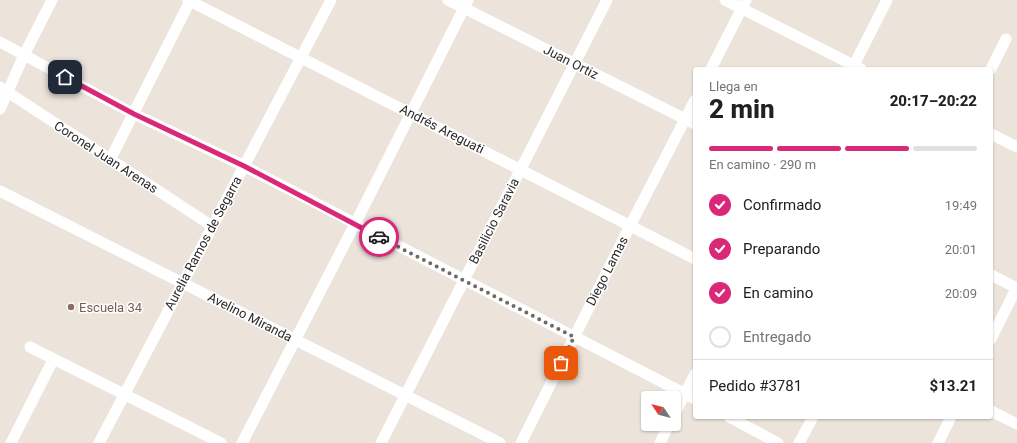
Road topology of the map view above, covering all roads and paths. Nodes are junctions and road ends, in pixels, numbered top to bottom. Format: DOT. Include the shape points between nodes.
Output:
graph roads {
  1 [pos="52,0"];
  2 [pos="189,0"];
  3 [pos="331,0"];
  4 [pos="448,0"];
  5 [pos="607,0"];
  6 [pos="725,0"];
  7 [pos="887,0"];
  8 [pos="466,4"];
  9 [pos="744,4"];
  10 [pos="1006,39"];
  11 [pos="0,42"];
  12 [pos="24,55"];
  13 [pos="300,57"];
  14 [pos="574,64"];
  15 [pos="712,67"];
  16 [pos="854,67"];
  17 [pos="856,67"];
  18 [pos="992,67"];
  19 [pos="3,89"];
  20 [pos="0,109"];
  21 [pos="693,109"];
  22 [pos="134,114"];
  23 [pos="411,114"];
  24 [pos="690,122"];
  25 [pos="993,135"];
  26 [pos="1017,146"];
  27 [pos="110,160"];
  28 [pos="244,166"];
  29 [pos="520,170"];
  30 [pos="0,191"];
  31 [pos="355,224"];
  32 [pos="212,226"];
  33 [pos="630,226"];
  34 [pos="693,258"];
  35 [pos="993,276"];
  36 [pos="464,280"];
  37 [pos="182,284"];
  38 [pos="1017,288"];
  39 [pos="993,335"];
  40 [pos="574,337"];
  41 [pos="295,340"];
  42 [pos="30,347"];
  43 [pos="53,360"];
  44 [pos="693,378"];
  45 [pos="124,394"];
  46 [pos="685,394"];
  47 [pos="406,395"];
  48 [pos="693,398"];
  49 [pos="681,402"];
  50 [pos="993,412"];
  51 [pos="733,419"];
  52 [pos="812,419"];
  53 [pos="950,419"];
  54 [pos="1017,424"];
  55 [pos="666,431"];
  56 [pos="0,440"];
  57 [pos="6,443"];
  58 [pos="11,443"];
  59 [pos="99,443"];
  60 [pos="221,443"];
  61 [pos="242,443"];
  62 [pos="381,443"];
  63 [pos="500,443"];
  64 [pos="521,443"];
  65 [pos="660,443"];
  66 [pos="778,443"];
  67 [pos="799,443"];
  68 [pos="938,443"];
  1 -- 12 [label="street"];
  2 -- 13 [label="street, Andrés Areguati"];
  2 -- 22 [label="street"];
  3 -- 13 [label="street, Aurelia Ramos de Segarra"];
  4 -- 8 [label="street, Juan Ortiz"];
  5 -- 14 [label="street, Basilicio Saravia"];
  6 -- 9 [label="street"];
  7 -- 17 [label="street"];
  8 -- 14 [label="street, Juan Ortiz"];
  8 -- 23 [label="street"];
  9 -- 15 [label="street"];
  9 -- 16 [label="street"];
  10 -- 18 [label="street"];
  11 -- 12 [label="street"];
  12 -- 19 [label="street"];
  12 -- 22 [label="street"];
  13 -- 23 [label="street, Andrés Areguati"];
  13 -- 28 [label="street, Aurelia Ramos de Segarra"];
  14 -- 24 [label="street, Juan Ortiz"];
  14 -- 29 [label="street, Basilicio Saravia"];
  19 -- 20 [label="street"];
  19 -- 27 [label="street, Coronel Juan Arenas"];
  21 -- 24 [label="street, Diego Lamas"];
  22 -- 27 [label="street"];
  22 -- 28 [label="street"];
  23 -- 29 [label="street, Andrés Areguati"];
  23 -- 31 [label="street"];
  24 -- 33 [label="street, Diego Lamas"];
  25 -- 26 [label="street"];
  27 -- 32 [label="street, Coronel Juan Arenas"];
  28 -- 31 [label="street"];
  28 -- 32 [label="street, Aurelia Ramos de Segarra"];
  29 -- 33 [label="street, Andrés Areguati"];
  29 -- 36 [label="street, Basilicio Saravia"];
  30 -- 37 [label="street, Avelino Miranda"];
  31 -- 36 [label="street"];
  31 -- 41 [label="street"];
  32 -- 37 [label="street, Aurelia Ramos de Segarra"];
  33 -- 34 [label="street, Andrés Areguati"];
  33 -- 40 [label="street, Diego Lamas"];
  35 -- 38 [label="street"];
  36 -- 40 [label="street"];
  36 -- 47 [label="street, Basilicio Saravia"];
  37 -- 41 [label="street, Avelino Miranda"];
  37 -- 45 [label="street, Aurelia Ramos de Segarra"];
  38 -- 39 [label="street"];
  40 -- 46 [label="street"];
  40 -- 64 [label="street, Diego Lamas"];
  41 -- 47 [label="street, Avelino Miranda"];
  41 -- 61 [label="street"];
  42 -- 43 [label="street"];
  43 -- 45 [label="street"];
  43 -- 58 [label="street"];
  44 -- 46 [label="street"];
  45 -- 59 [label="street, Aurelia Ramos de Segarra"];
  45 -- 60 [label="street"];
  46 -- 48 [label="street"];
  46 -- 49 [label="street"];
  47 -- 62 [label="street, Basilicio Saravia"];
  47 -- 63 [label="street, Avelino Miranda"];
  50 -- 54 [label="street"];
  51 -- 66 [label="street"];
  52 -- 67 [label="street"];
  53 -- 68 [label="street"];
  55 -- 65 [label="street"];
  56 -- 57 [label="street"];
}
